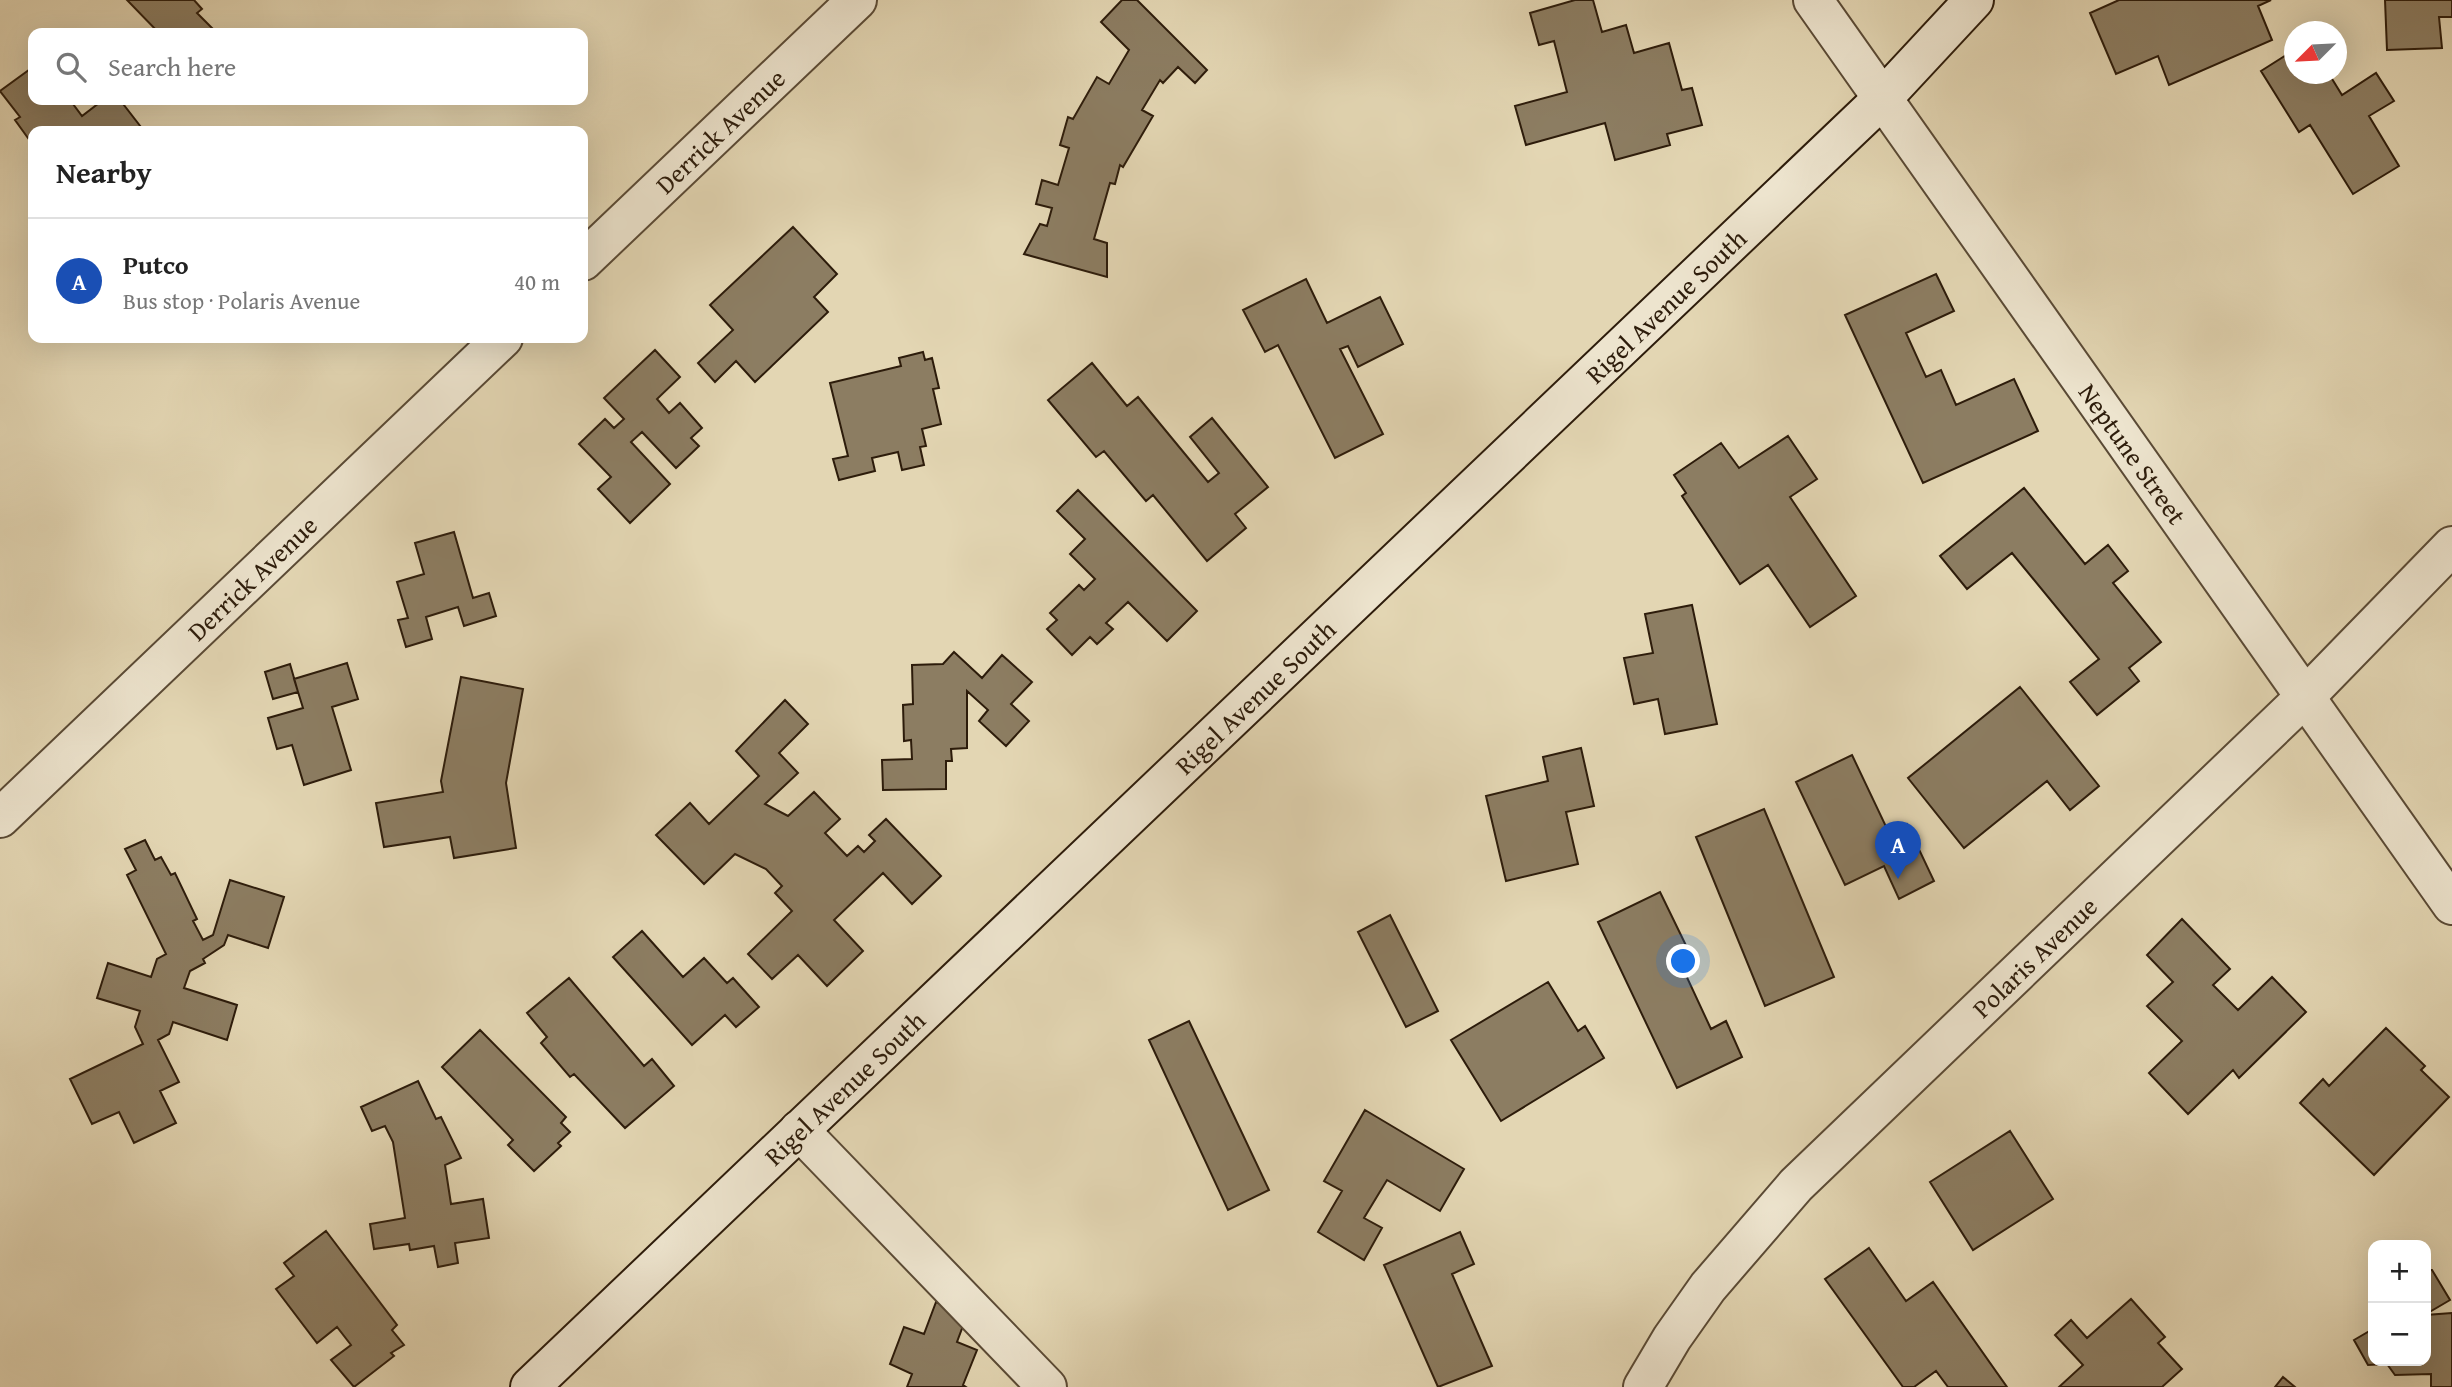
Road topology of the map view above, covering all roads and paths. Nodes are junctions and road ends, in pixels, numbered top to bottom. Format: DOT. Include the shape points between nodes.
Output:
graph roads {
  1 [pos="857,0"];
  2 [pos="1813,0"];
  3 [pos="1974,0"];
  4 [pos="1881,100"];
  5 [pos="588,256"];
  6 [pos="498,343"];
  7 [pos="2452,546"];
  8 [pos="2304,698"];
  9 [pos="0,818"];
  10 [pos="2452,905"];
  11 [pos="799,1130"];
  12 [pos="530,1387"];
  13 [pos="1047,1387"];
  14 [pos="1643,1387"];
  1 -- 5 [label="street, Derrick Avenue"];
  2 -- 4 [label="street, Neptune Street"];
  3 -- 4 [label="street, Rigel Avenue South"];
  4 -- 8 [label="street, Neptune Street"];
  4 -- 11 [label="street, Rigel Avenue South"];
  6 -- 9 [label="street, Derrick Avenue"];
  7 -- 8 [label="street, Polaris Avenue"];
  8 -- 10 [label="street, Neptune Street"];
  8 -- 14 [label="street, Polaris Avenue" via="1796,1185 1708,1287"];
  11 -- 12 [label="street, Rigel Avenue South"];
  11 -- 13 [label="street"];
}
